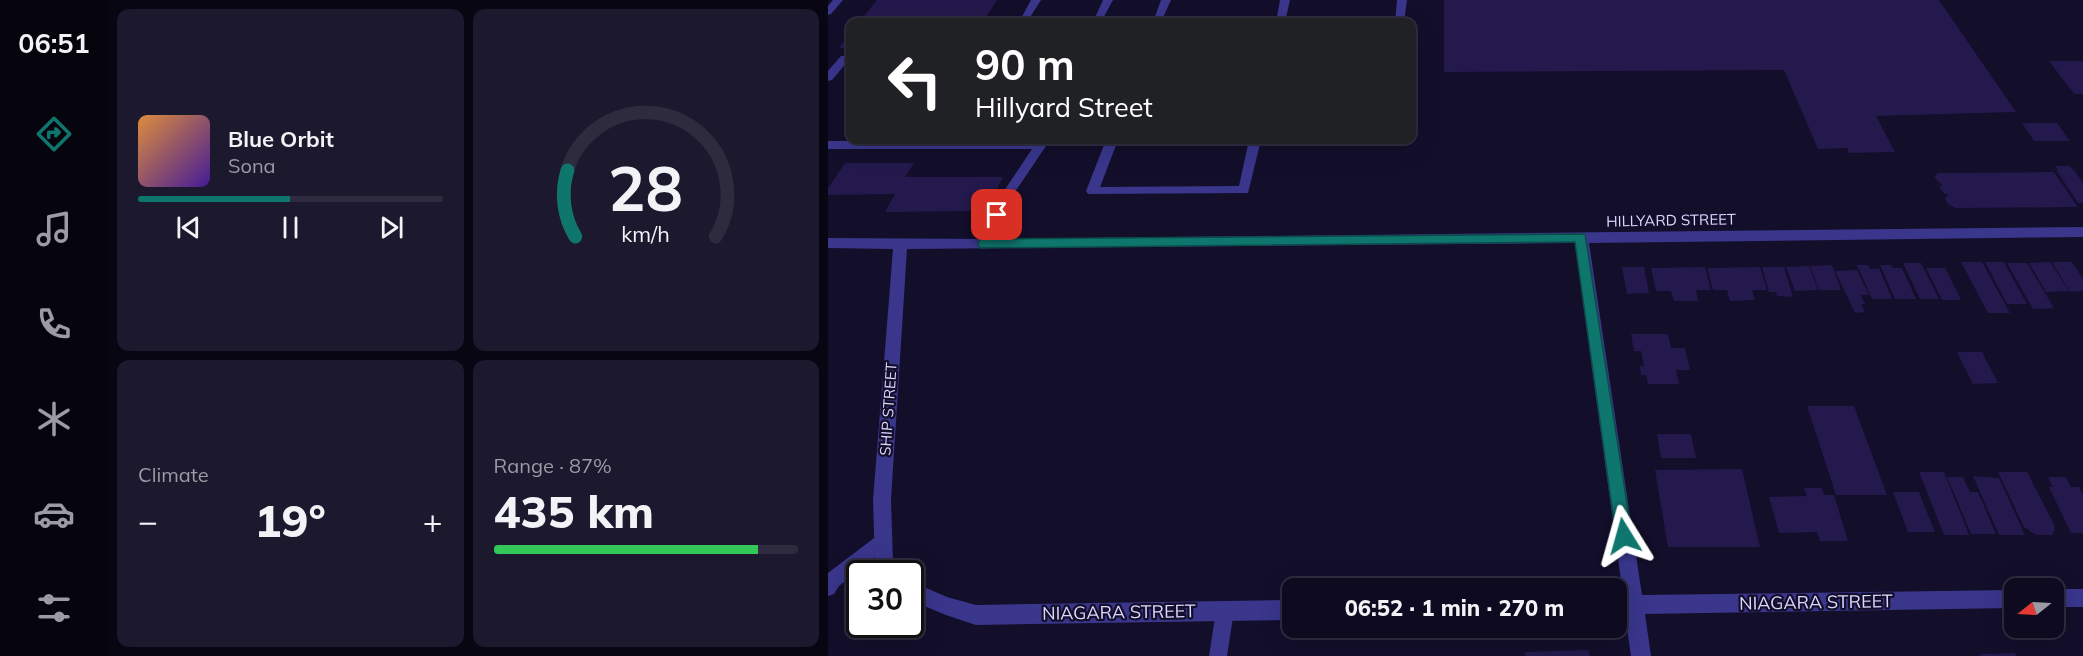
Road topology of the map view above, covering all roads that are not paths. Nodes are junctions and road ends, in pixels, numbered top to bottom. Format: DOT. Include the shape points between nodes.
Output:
graph roads {
  1 [pos="838,0"];
  2 [pos="1036,0"];
  3 [pos="1108,0"];
  4 [pos="1166,0"];
  5 [pos="1285,0"];
  6 [pos="1402,0"];
  7 [pos="828,12"];
  8 [pos="1025,18"];
  9 [pos="1099,18"];
  10 [pos="1159,18"];
  11 [pos="1281,18"];
  12 [pos="1400,18"];
  13 [pos="846,58"];
  14 [pos="828,78"];
  15 [pos="879,144"];
  16 [pos="1041,144"];
  17 [pos="1110,144"];
  18 [pos="1254,144"];
  19 [pos="828,145"];
  20 [pos="2083,232"];
  21 [pos="1581,237"];
  22 [pos="828,243"];
  23 [pos="900,243"];
  24 [pos="985,244"];
  25 [pos="882,540"];
  26 [pos="884,560"];
  27 [pos="1622,578"];
  28 [pos="828,588"];
  29 [pos="924,596"];
  30 [pos="2064,598"];
  31 [pos="2083,598"];
  32 [pos="2004,599"];
  33 [pos="1627,605"];
  34 [pos="1282,610"];
  35 [pos="1226,611"];
  36 [pos="1627,611"];
  37 [pos="1218,656"];
  38 [pos="1641,656"];
  1 -- 7 [label="lane"];
  2 -- 8 [label="lane"];
  3 -- 9 [label="lane"];
  4 -- 10 [label="lane"];
  5 -- 11 [label="lane"];
  6 -- 12 [label="lane"];
  13 -- 14 [label="lane"];
  15 -- 19 [label="lane"];
  16 -- 24 [label="lane" via="1004,200"];
  17 -- 18 [label="lane" via="1092,191 1244,190"];
  20 -- 21 [label="street, HILLYARD STREET"];
  21 -- 24 [label="street, HILLYARD STREET"];
  21 -- 27 [label="street"];
  22 -- 23 [label="street, HILLYARD STREET"];
  23 -- 24 [label="street, HILLYARD STREET"];
  23 -- 25 [label="street, SHIP STREET"];
  25 -- 26 [label="street, SHIP STREET"];
  25 -- 28 [label="lane"];
  29 -- 35 [label="street, NIAGARA STREET" via="976,615"];
  30 -- 31 [label="street"];
  32 -- 33 [label="street, NIAGARA STREET"];
  34 -- 35 [label="street, NIAGARA STREET"];
  35 -- 37 [label="lane"];
  36 -- 38 [label="street"];
}
